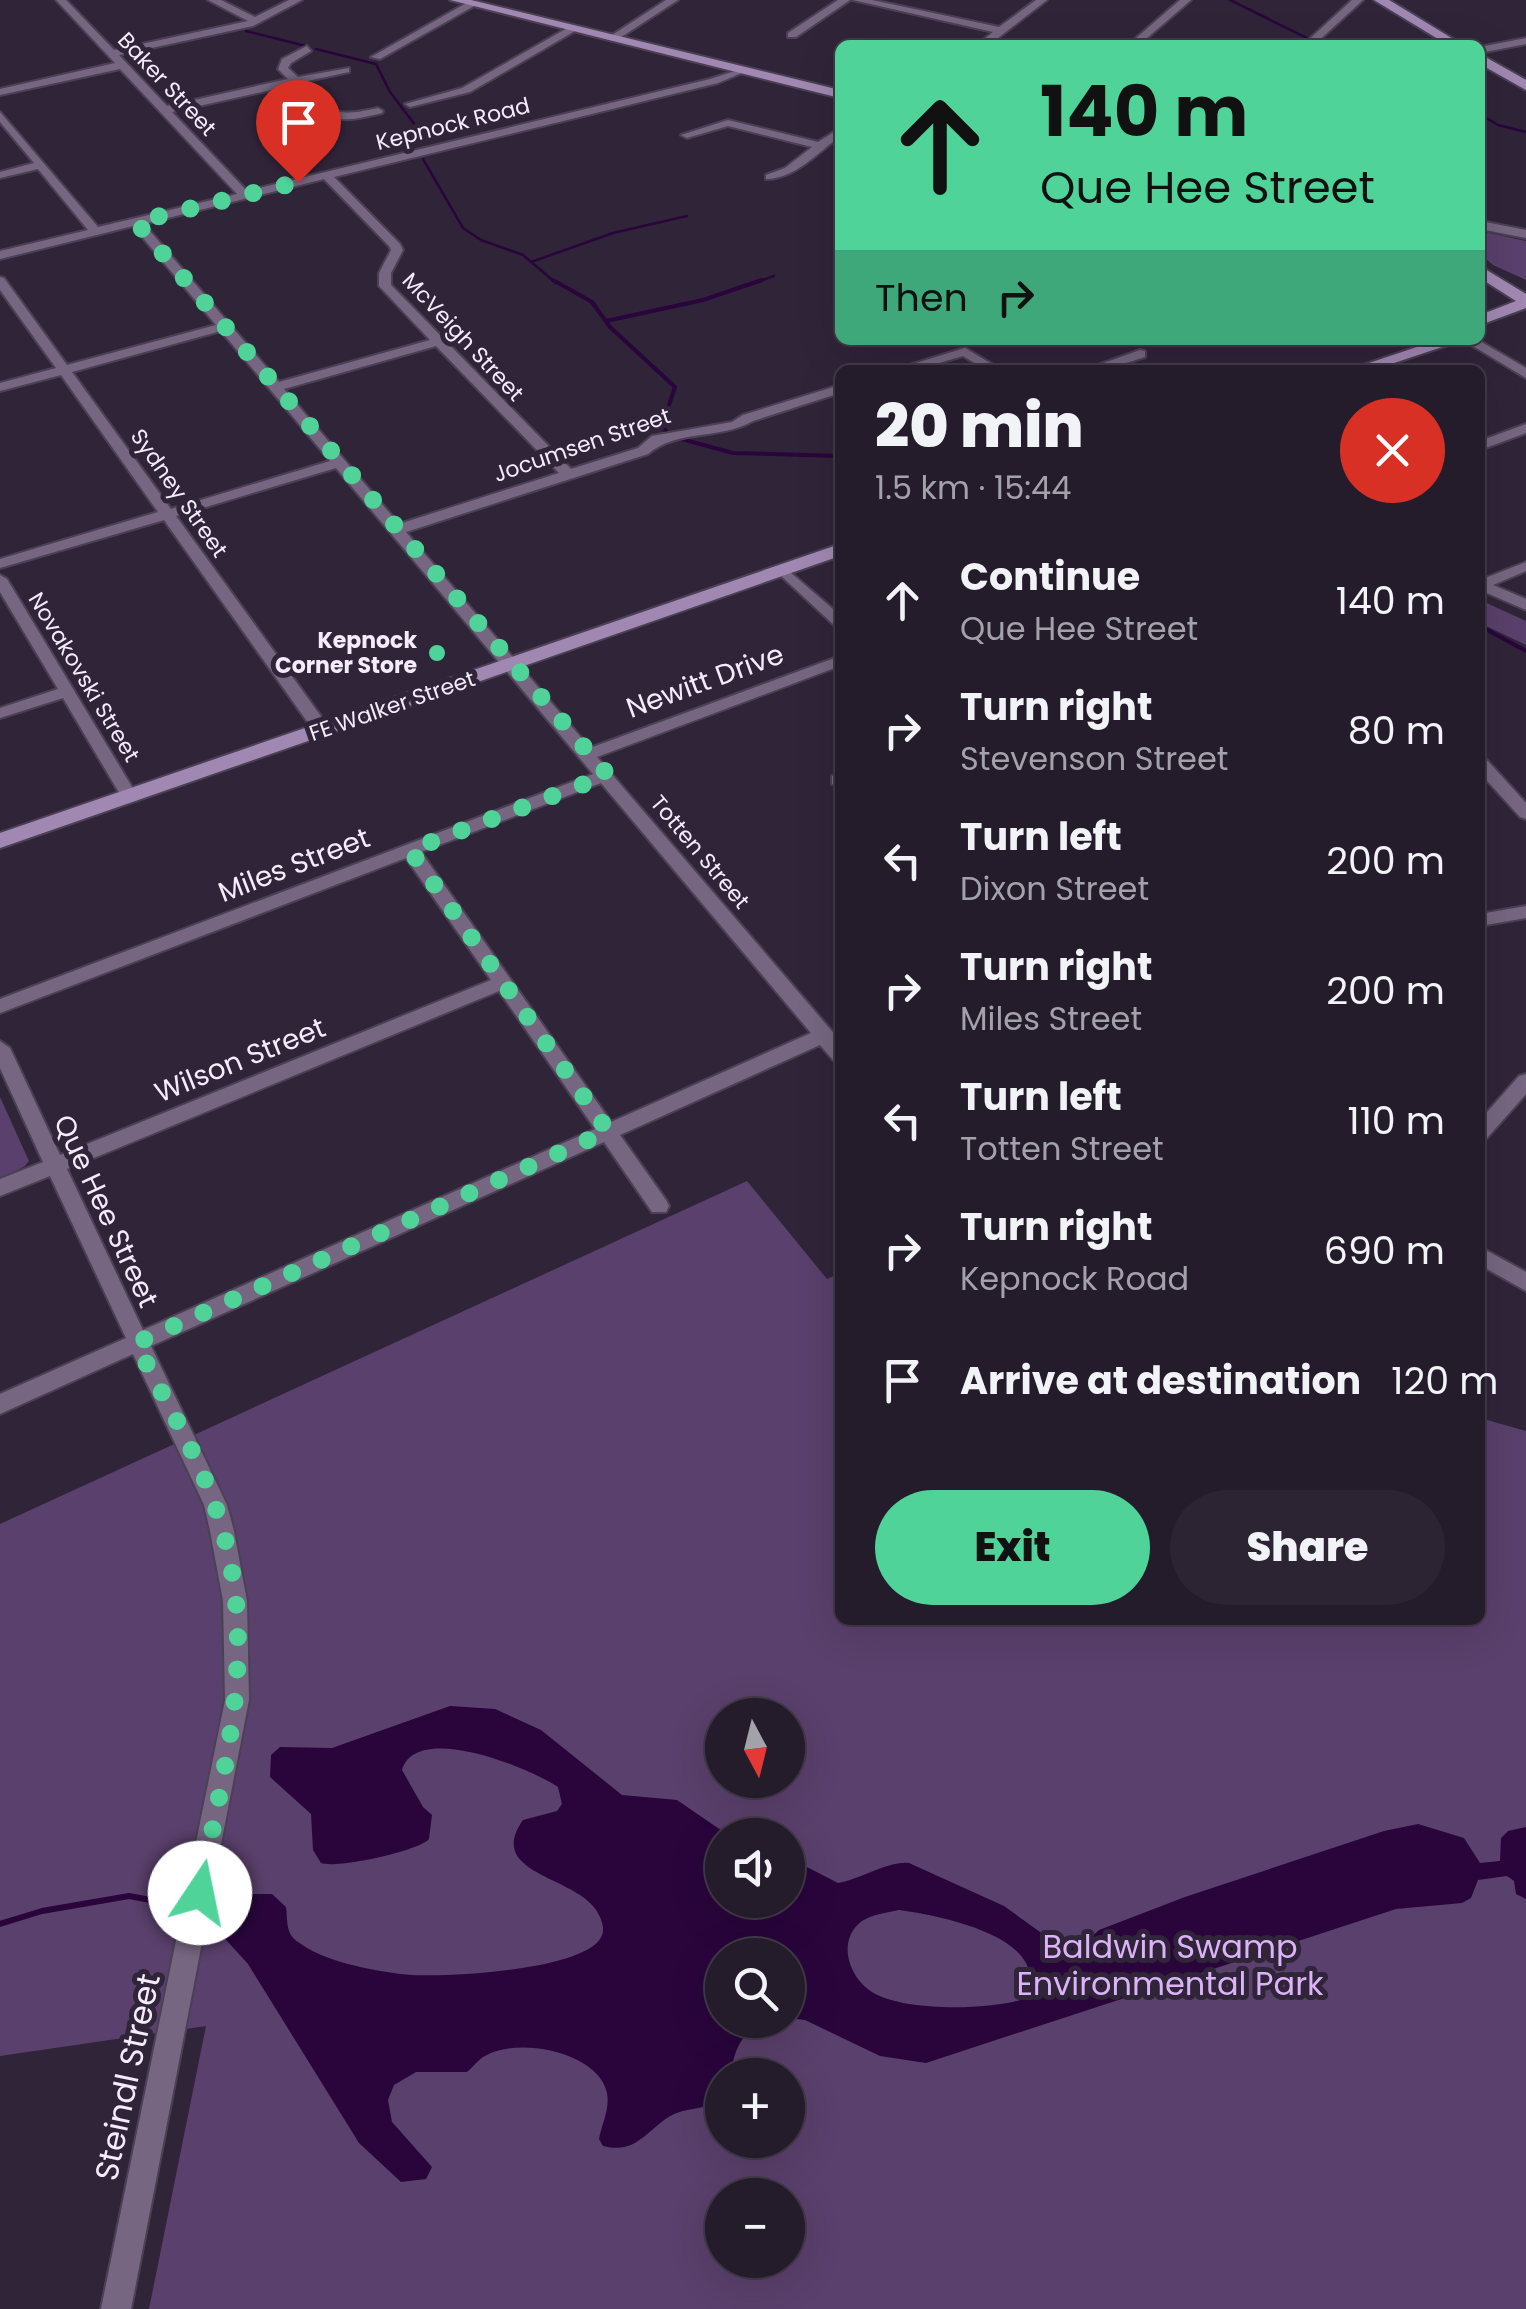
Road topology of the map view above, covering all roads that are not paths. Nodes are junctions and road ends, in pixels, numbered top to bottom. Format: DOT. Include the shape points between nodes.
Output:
graph roads {
  1 [pos="61,0"];
  2 [pos="213,0"];
  3 [pos="297,0"];
  4 [pos="674,0"];
  5 [pos="846,0"];
  6 [pos="858,0"];
  7 [pos="1042,0"];
  8 [pos="1186,0"];
  9 [pos="1358,0"];
  10 [pos="1380,0"];
  11 [pos="463,2"];
  12 [pos="256,21"];
  13 [pos="571,29"];
  14 [pos="1000,31"];
  15 [pos="792,35"];
  16 [pos="611,38"];
  17 [pos="988,40"];
  18 [pos="1141,40"];
  19 [pos="1314,40"];
  20 [pos="1448,40"];
  21 [pos="1526,41"];
  22 [pos="307,49"];
  23 [pos="1485,49"];
  24 [pos="112,54"];
  25 [pos="376,57"];
  26 [pos="1485,61"];
  27 [pos="122,65"];
  28 [pos="345,70"];
  29 [pos="740,70"];
  30 [pos="294,81"];
  31 [pos="1526,86"];
  32 [pos="0,92"];
  33 [pos="835,93"];
  34 [pos="410,104"];
  35 [pos="164,110"];
  36 [pos="378,111"];
  37 [pos="0,115"];
  38 [pos="688,135"];
  39 [pos="835,135"];
  40 [pos="820,146"];
  41 [pos="42,165"];
  42 [pos="0,174"];
  43 [pos="326,176"];
  44 [pos="770,177"];
  45 [pos="244,195"];
  46 [pos="136,222"];
  47 [pos="1485,226"];
  48 [pos="95,232"];
  49 [pos="1526,234"];
  50 [pos="0,254"];
  51 [pos="1485,269"];
  52 [pos="1485,270"];
  53 [pos="0,281"];
  54 [pos="1502,286"];
  55 [pos="1526,288"];
  56 [pos="1526,302"];
  57 [pos="1485,314"];
  58 [pos="1485,316"];
  59 [pos="1526,317"];
  60 [pos="224,327"];
  61 [pos="1485,330"];
  62 [pos="437,342"];
  63 [pos="1418,345"];
  64 [pos="1477,345"];
  65 [pos="1140,354"];
  66 [pos="918,365"];
  67 [pos="987,365"];
  68 [pos="1106,365"];
  69 [pos="1371,365"];
  70 [pos="65,370"];
  71 [pos="1526,374"];
  72 [pos="276,386"];
  73 [pos="0,387"];
  74 [pos="835,391"];
  75 [pos="1526,428"];
  76 [pos="1485,444"];
  77 [pos="339,463"];
  78 [pos="569,475"];
  79 [pos="166,514"];
  80 [pos="396,530"];
  81 [pos="835,552"];
  82 [pos="0,564"];
  83 [pos="1526,566"];
  84 [pos="783,570"];
  85 [pos="0,579"];
  86 [pos="1485,583"];
  87 [pos="1485,587"];
  88 [pos="7,605"];
  89 [pos="1526,605"];
  90 [pos="835,617"];
  91 [pos="835,662"];
  92 [pos="512,664"];
  93 [pos="67,692"];
  94 [pos="0,713"];
  95 [pos="322,730"];
  96 [pos="589,754"];
  97 [pos="1485,768"];
  98 [pos="608,775"];
  99 [pos="130,797"];
  100 [pos="1526,813"];
  101 [pos="0,841"];
  102 [pos="410,850"];
  103 [pos="1526,912"];
  104 [pos="1485,919"];
  105 [pos="501,982"];
  106 [pos="0,1006"];
  107 [pos="824,1036"];
  108 [pos="0,1048"];
  109 [pos="835,1049"];
  110 [pos="1526,1081"];
  111 [pos="1485,1127"];
  112 [pos="608,1131"];
  113 [pos="54,1166"];
  114 [pos="0,1188"];
  115 [pos="659,1206"];
  116 [pos="1485,1258"];
  117 [pos="1526,1282"];
  118 [pos="136,1343"];
  119 [pos="0,1404"];
  120 [pos="215,1505"];
  121 [pos="116,2309"];
  1 -- 24 [label="street, Baker Street"];
  2 -- 12 [label="street"];
  3 -- 12 [label="street"];
  4 -- 16 [label="street"];
  5 -- 15 [label="street"];
  6 -- 14 [label="street"];
  7 -- 14 [label="street"];
  8 -- 18 [label="street"];
  9 -- 19 [label="street"];
  10 -- 20 [label="main road"];
  11 -- 13 [label="main road"];
  11 -- 25 [label="street"];
  12 -- 24 [label="street"];
  13 -- 16 [label="main road"];
  13 -- 34 [label="street" via="466,90"];
  14 -- 17 [label="street"];
  16 -- 29 [label="main road"];
  21 -- 23 [label="street"];
  22 -- 30 [label="street" via="279,66"];
  24 -- 27 [label="street, Baker Street"];
  26 -- 31 [label="main road"];
  27 -- 32 [label="street"];
  27 -- 35 [label="street, Baker Street"];
  28 -- 30 [label="street"];
  29 -- 33 [label="main road"];
  29 -- 43 [label="street, Kepnock Road"];
  30 -- 35 [label="street"];
  30 -- 36 [label="street" via="340,119"];
  35 -- 45 [label="street, Baker Street"];
  37 -- 41 [label="street"];
  38 -- 40 [label="street" via="728,124"];
  39 -- 40 [label="street"];
  40 -- 44 [label="street"];
  41 -- 42 [label="street"];
  41 -- 48 [label="street"];
  43 -- 45 [label="street, Kepnock Road"];
  43 -- 62 [label="street, McVeigh Street" via="394,244 386,286"];
  45 -- 46 [label="street, Kepnock Road"];
  46 -- 48 [label="street, Kepnock Road"];
  46 -- 60 [label="street, Totten Street"];
  47 -- 49 [label="street"];
  48 -- 50 [label="street, Kepnock Road"];
  51 -- 55 [label="main road"];
  52 -- 54 [label="main road"];
  53 -- 70 [label="street, Sydney Street"];
  54 -- 56 [label="main road"];
  54 -- 57 [label="main road" via="1506,295"];
  56 -- 58 [label="main road"];
  59 -- 61 [label="main road"];
  60 -- 70 [label="street"];
  60 -- 72 [label="street, Totten Street"];
  62 -- 72 [label="street"];
  62 -- 78 [label="street, McVeigh Street"];
  63 -- 69 [label="main road"];
  64 -- 71 [label="street"];
  65 -- 68 [label="street"];
  66 -- 67 [label="street" via="965,352"];
  70 -- 73 [label="street"];
  70 -- 79 [label="street, Sydney Street"];
  72 -- 77 [label="street, Totten Street"];
  74 -- 78 [label="street, Jocumsen Street" via="720,430 656,440 644,451"];
  75 -- 76 [label="street"];
  77 -- 79 [label="street"];
  77 -- 80 [label="street, Totten Street"];
  78 -- 80 [label="street, Jocumsen Street"];
  79 -- 82 [label="street"];
  79 -- 95 [label="street, Sydney Street"];
  80 -- 92 [label="street, Totten Street"];
  81 -- 84 [label="main road, FE Walker Street"];
  83 -- 86 [label="street"];
  84 -- 90 [label="street"];
  84 -- 92 [label="main road, FE Walker Street"];
  85 -- 88 [label="street, Novakovski Street"];
  87 -- 89 [label="street"];
  88 -- 93 [label="street, Novakovski Street"];
  91 -- 96 [label="street, Newitt Drive"];
  92 -- 95 [label="main road, FE Walker Street"];
  92 -- 96 [label="street, Totten Street"];
  93 -- 94 [label="street"];
  93 -- 99 [label="street, Novakovski Street"];
  95 -- 99 [label="main road, FE Walker Street"];
  96 -- 98 [label="street, Totten Street"];
  97 -- 100 [label="street"];
  98 -- 102 [label="street, Miles Street"];
  98 -- 107 [label="street, Totten Street"];
  99 -- 101 [label="main road, FE Walker Street"];
  102 -- 105 [label="street"];
  102 -- 106 [label="street, Miles Street"];
  103 -- 104 [label="street"];
  105 -- 112 [label="street"];
  105 -- 113 [label="street, Wilson Street"];
  107 -- 109 [label="street, Totten Street"];
  107 -- 112 [label="street"];
  108 -- 113 [label="street, Que Hee Street"];
  110 -- 111 [label="street"];
  112 -- 115 [label="street"];
  112 -- 118 [label="street"];
  113 -- 114 [label="street, Wilson Street"];
  113 -- 118 [label="street, Que Hee Street"];
  116 -- 117 [label="street"];
  118 -- 119 [label="street"];
  118 -- 120 [label="street, Que Hee Street"];
  120 -- 121 [label="street, Steindl Street" via="240,1626 237,1700"];
}
